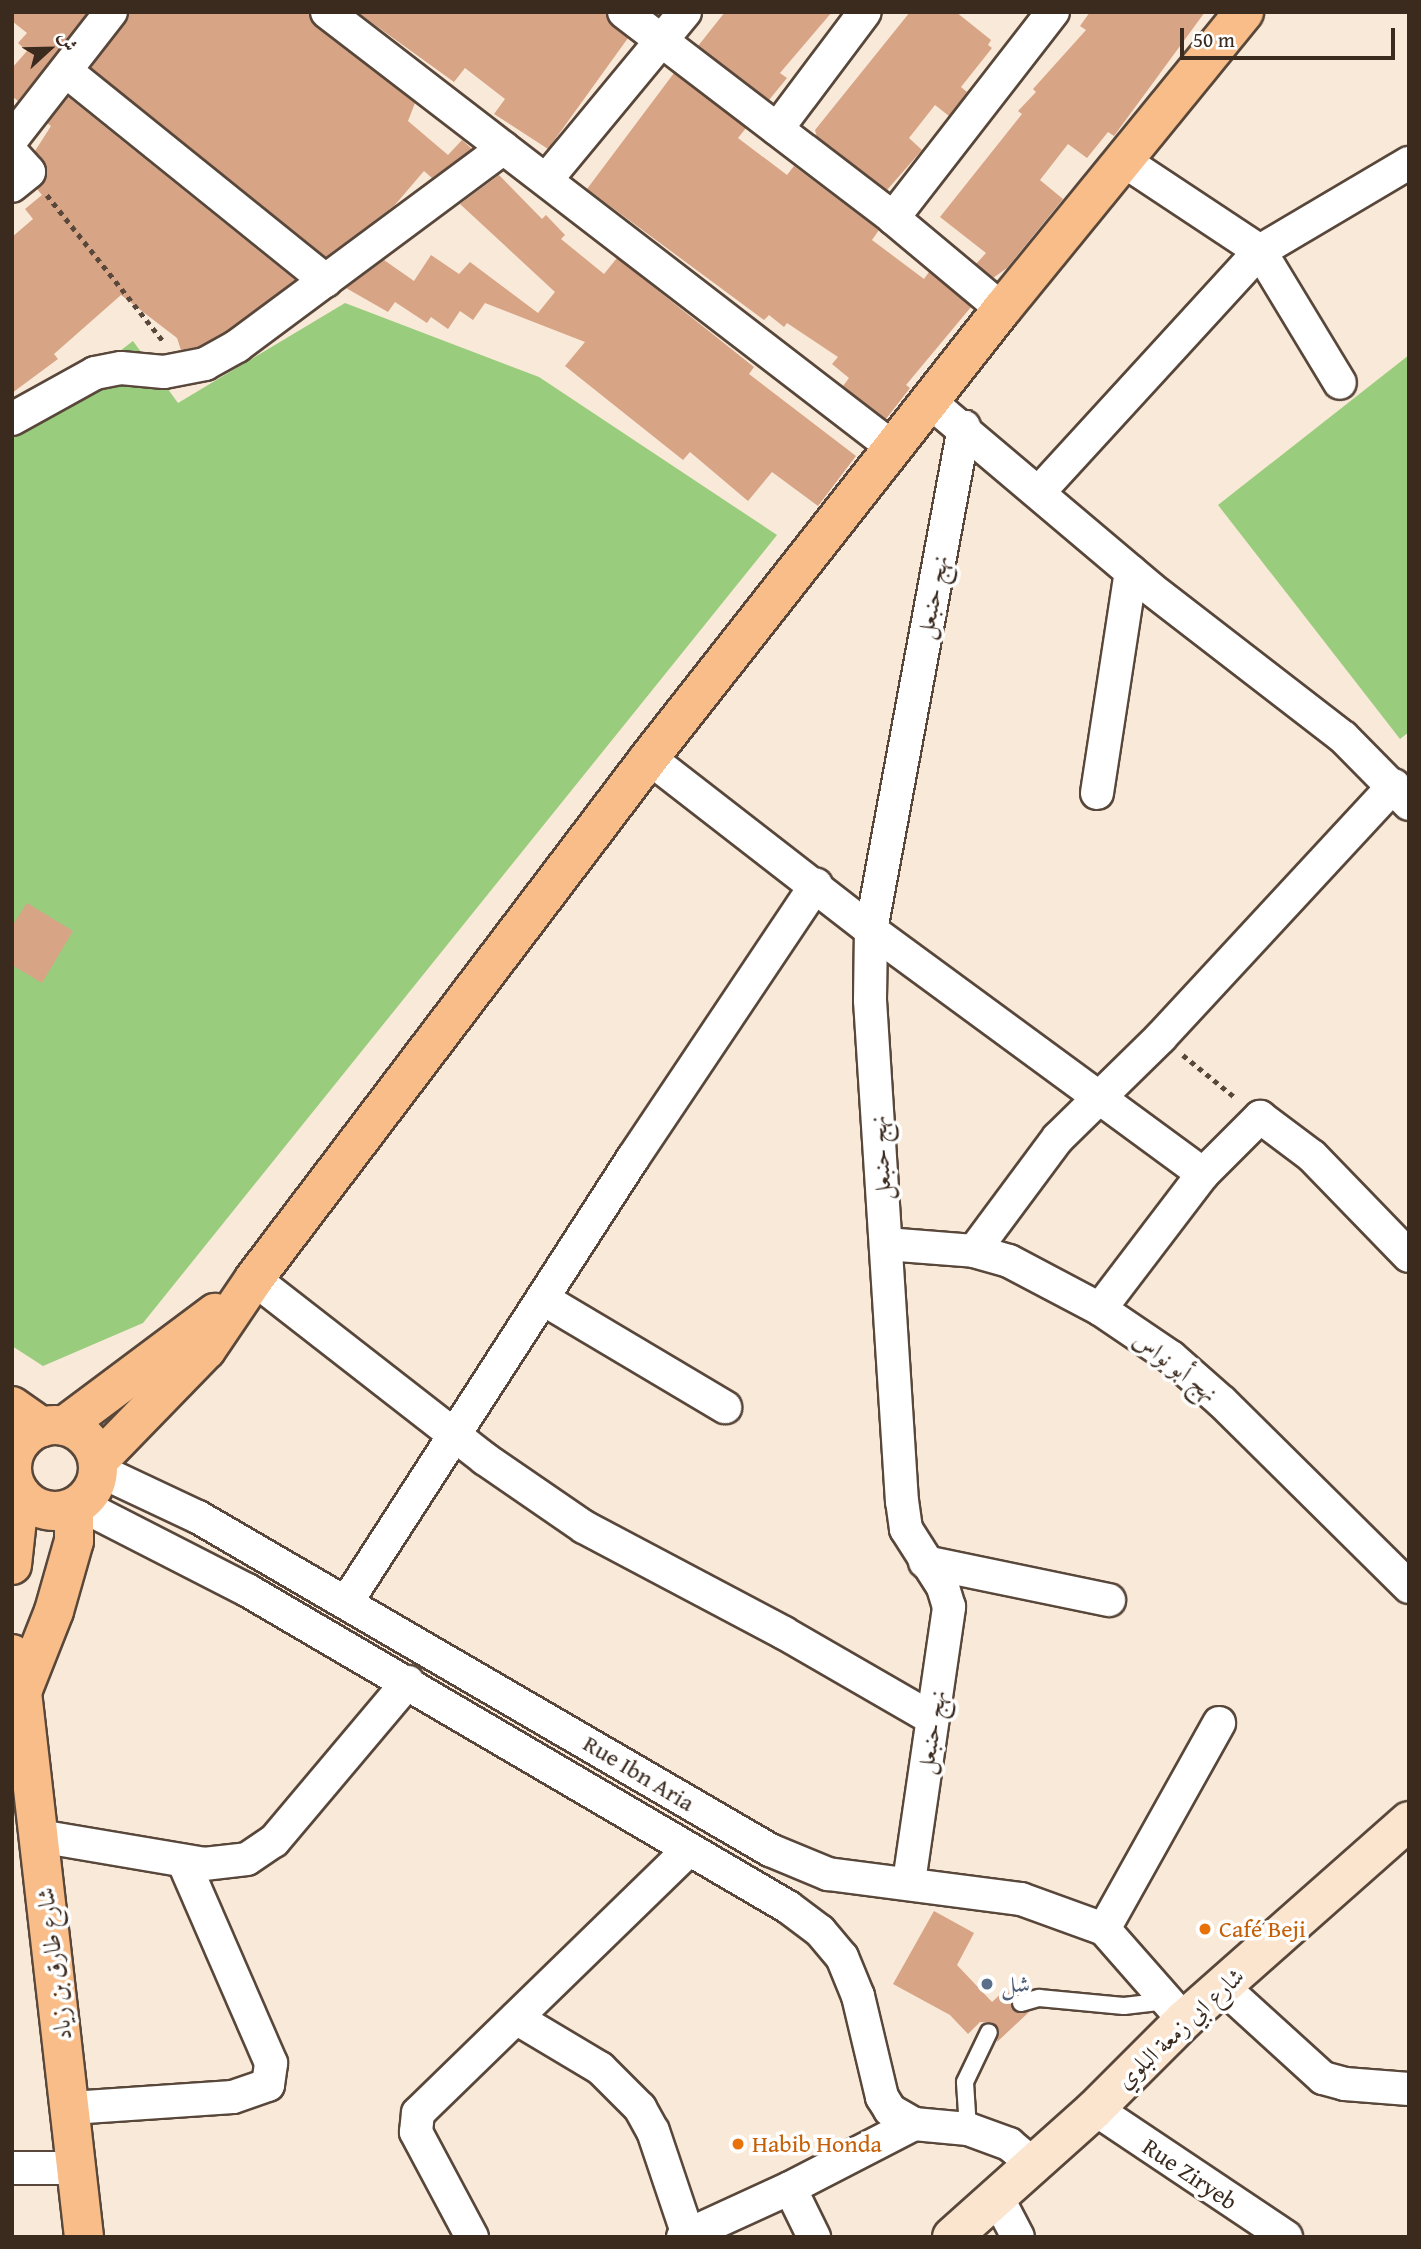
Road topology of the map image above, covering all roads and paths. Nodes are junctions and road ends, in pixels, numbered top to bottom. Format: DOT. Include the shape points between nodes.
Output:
graph roads {
  1 [pos="111,12"];
  2 [pos="327,12"];
  3 [pos="624,12"];
  4 [pos="685,12"];
  5 [pos="865,12"];
  6 [pos="1053,12"];
  7 [pos="1244,12"];
  8 [pos="661,42"];
  9 [pos="66,71"];
  10 [pos="777,129"];
  11 [pos="12,139"];
  12 [pos="504,148"];
  13 [pos="1124,161"];
  14 [pos="1409,163"];
  15 [pos="18,170"];
  16 [pos="546,180"];
  17 [pos="893,218"];
  18 [pos="1260,251"];
  19 [pos="326,281"];
  20 [pos="1002,309"];
  21 [pos="186,370"];
  22 [pos="1340,383"];
  23 [pos="929,401"];
  24 [pos="12,419"];
  25 [pos="964,427"];
  26 [pos="892,447"];
  27 [pos="1039,492"];
  28 [pos="1131,572"];
  29 [pos="649,758"];
  30 [pos="1097,793"];
  31 [pos="1401,795"];
  32 [pos="816,886"];
  33 [pos="872,930"];
  34 [pos="1161,1037"];
  35 [pos="1100,1099"];
  36 [pos="1260,1117"];
  37 [pos="1203,1174"];
  38 [pos="886,1244"];
  39 [pos="974,1251"];
  40 [pos="1409,1256"];
  41 [pos="251,1283"];
  42 [pos="543,1299"];
  43 [pos="1100,1309"];
  44 [pos="725,1407"];
  45 [pos="39,1420"];
  46 [pos="455,1432"];
  47 [pos="98,1466"];
  48 [pos="15,1474"];
  49 [pos="77,1505"];
  50 [pos="925,1562"];
  51 [pos="12,1565"];
  52 [pos="1409,1587"];
  53 [pos="1109,1600"];
  54 [pos="346,1603"];
  55 [pos="12,1654"];
  56 [pos="408,1682"];
  57 [pos="19,1709"];
  58 [pos="931,1718"];
  59 [pos="1219,1723"];
  60 [pos="1409,1822"];
  61 [pos="39,1836"];
  62 [pos="687,1852"];
  63 [pos="183,1861"];
  64 [pos="909,1882"];
  65 [pos="1104,1929"];
  66 [pos="1223,1987"];
  67 [pos="1021,2003"];
  68 [pos="1175,2010"];
  69 [pos="516,2018"];
  70 [pos="989,2032"];
  71 [pos="1409,2089"];
  72 [pos="71,2108"];
  73 [pos="1095,2109"];
  74 [pos="914,2124"];
  75 [pos="968,2129"];
  76 [pos="1033,2164"];
  77 [pos="12,2168"];
  78 [pos="76,2168"];
  79 [pos="790,2188"];
  80 [pos="996,2195"];
  81 [pos="685,2236"];
  82 [pos="84,2237"];
  83 [pos="472,2237"];
  84 [pos="814,2237"];
  85 [pos="952,2237"];
  86 [pos="1018,2237"];
  87 [pos="1286,2237"];
  1 -- 9 [label="street"];
  2 -- 12 [label="street"];
  3 -- 8 [label="street"];
  4 -- 8 [label="street"];
  5 -- 10 [label="street"];
  6 -- 17 [label="street"];
  7 -- 13 [label="main road"];
  8 -- 10 [label="street"];
  8 -- 16 [label="street"];
  9 -- 11 [label="street"];
  9 -- 19 [label="street"];
  10 -- 17 [label="street"];
  12 -- 16 [label="street"];
  12 -- 19 [label="street"];
  13 -- 18 [label="street"];
  13 -- 20 [label="main road"];
  14 -- 18 [label="street"];
  15 -- 21 [label="path"];
  16 -- 26 [label="street"];
  17 -- 20 [label="street"];
  18 -- 22 [label="street"];
  18 -- 27 [label="street"];
  19 -- 21 [label="street" via="237,346"];
  20 -- 23 [label="main road"];
  21 -- 24 [label="street" via="121,368 95,373"];
  23 -- 25 [label="street"];
  23 -- 26 [label="main road"];
  25 -- 27 [label="street"];
  25 -- 33 [label="street, نهج حنبعل"];
  26 -- 29 [label="main road"];
  27 -- 28 [label="street"];
  28 -- 30 [label="street"];
  28 -- 31 [label="street" via="1343,737"];
  29 -- 32 [label="street"];
  29 -- 41 [label="main road"];
  31 -- 34 [label="street"];
  32 -- 33 [label="street"];
  32 -- 42 [label="street"];
  33 -- 35 [label="street"];
  33 -- 38 [label="street, نهج حنبعل" via="870,1000"];
  34 -- 35 [label="street"];
  34 -- 36 [label="path"];
  35 -- 37 [label="street"];
  35 -- 39 [label="street" via="1058,1138"];
  36 -- 37 [label="street"];
  36 -- 40 [label="street" via="1312,1156"];
  37 -- 43 [label="street"];
  38 -- 39 [label="street, نهج أبو نواس"];
  38 -- 50 [label="street, نهج حنبعل" via="902,1502 906,1529"];
  39 -- 43 [label="street, نهج أبو نواس" via="1009,1261"];
  41 -- 45 [label="main road"];
  41 -- 46 [label="street"];
  41 -- 47 [label="main road" via="206,1350"];
  42 -- 44 [label="street"];
  42 -- 46 [label="street"];
  43 -- 52 [label="street, نهج أبو نواس" via="1171,1357 1222,1402"];
  45 -- 47 [label="main road" via="92,1445"];
  45 -- 48 [label="main road" via="17,1448"];
  46 -- 54 [label="street"];
  46 -- 58 [label="street" via="485,1459 584,1527 784,1633"];
  47 -- 49 [label="main road" via="93,1489"];
  47 -- 54 [label="street, Rue Ibn Aria" via="198,1517"];
  48 -- 49 [label="main road" via="44,1510"];
  48 -- 51 [label="main road"];
  49 -- 56 [label="street, Rue Ibn Aria" via="247,1590"];
  49 -- 57 [label="main road, شارع طارق بن زياد" via="74,1541 58,1600"];
  50 -- 53 [label="street"];
  50 -- 58 [label="street, نهج حنبعل" via="943,1587 949,1607"];
  54 -- 64 [label="street, Rue Ibn Aria" via="770,1850 828,1874"];
  55 -- 57 [label="main road, شارع طارق بن زياد"];
  56 -- 62 [label="street, Rue Ibn Aria"];
  56 -- 63 [label="street" via="263,1850 232,1864"];
  57 -- 61 [label="main road, شارع طارق بن زياد"];
  58 -- 64 [label="street, نهج حنبعل"];
  59 -- 65 [label="street"];
  60 -- 66 [label="main road, شارع ابي زمعة البلوي"];
  61 -- 63 [label="street"];
  61 -- 72 [label="main road, شارع طارق بن زياد"];
  62 -- 69 [label="street"];
  62 -- 74 [label="street, Rue Ibn Aria" via="788,1908 820,1931 842,1957 858,1996 882,2096 890,2110"];
  63 -- 72 [label="street" via="271,2063 268,2085 253,2094 233,2097"];
  64 -- 65 [label="street, Rue Ibn Aria" via="1021,1899"];
  65 -- 68 [label="street, Rue Ibn Aria"];
  66 -- 68 [label="main road, شارع ابي زمعة البلوي"];
  66 -- 71 [label="street" via="1323,2078"];
  67 -- 68 [label="lane" via="1039,1998"];
  68 -- 73 [label="main road, شارع ابي زمعة البلوي"];
  69 -- 81 [label="street" via="600,2067 640,2108 653,2131"];
  69 -- 83 [label="street" via="426,2103 415,2123"];
  70 -- 75 [label="lane" via="965,2082"];
  72 -- 78 [label="main road, شارع طارق بن زياد"];
  73 -- 76 [label="main road, شارع ابي زمعة البلوي"];
  73 -- 87 [label="street, Rue Ziryeb"];
  74 -- 75 [label="street"];
  74 -- 79 [label="street"];
  75 -- 76 [label="street" via="1009,2144"];
  76 -- 80 [label="main road, شارع ابي زمعة البلوي"];
  77 -- 78 [label="street"];
  78 -- 82 [label="main road, شارع طارق بن زياد"];
  79 -- 81 [label="street"];
  79 -- 84 [label="street"];
  80 -- 85 [label="main road, شارع ابي زمعة البلوي"];
  80 -- 86 [label="street"];
}
